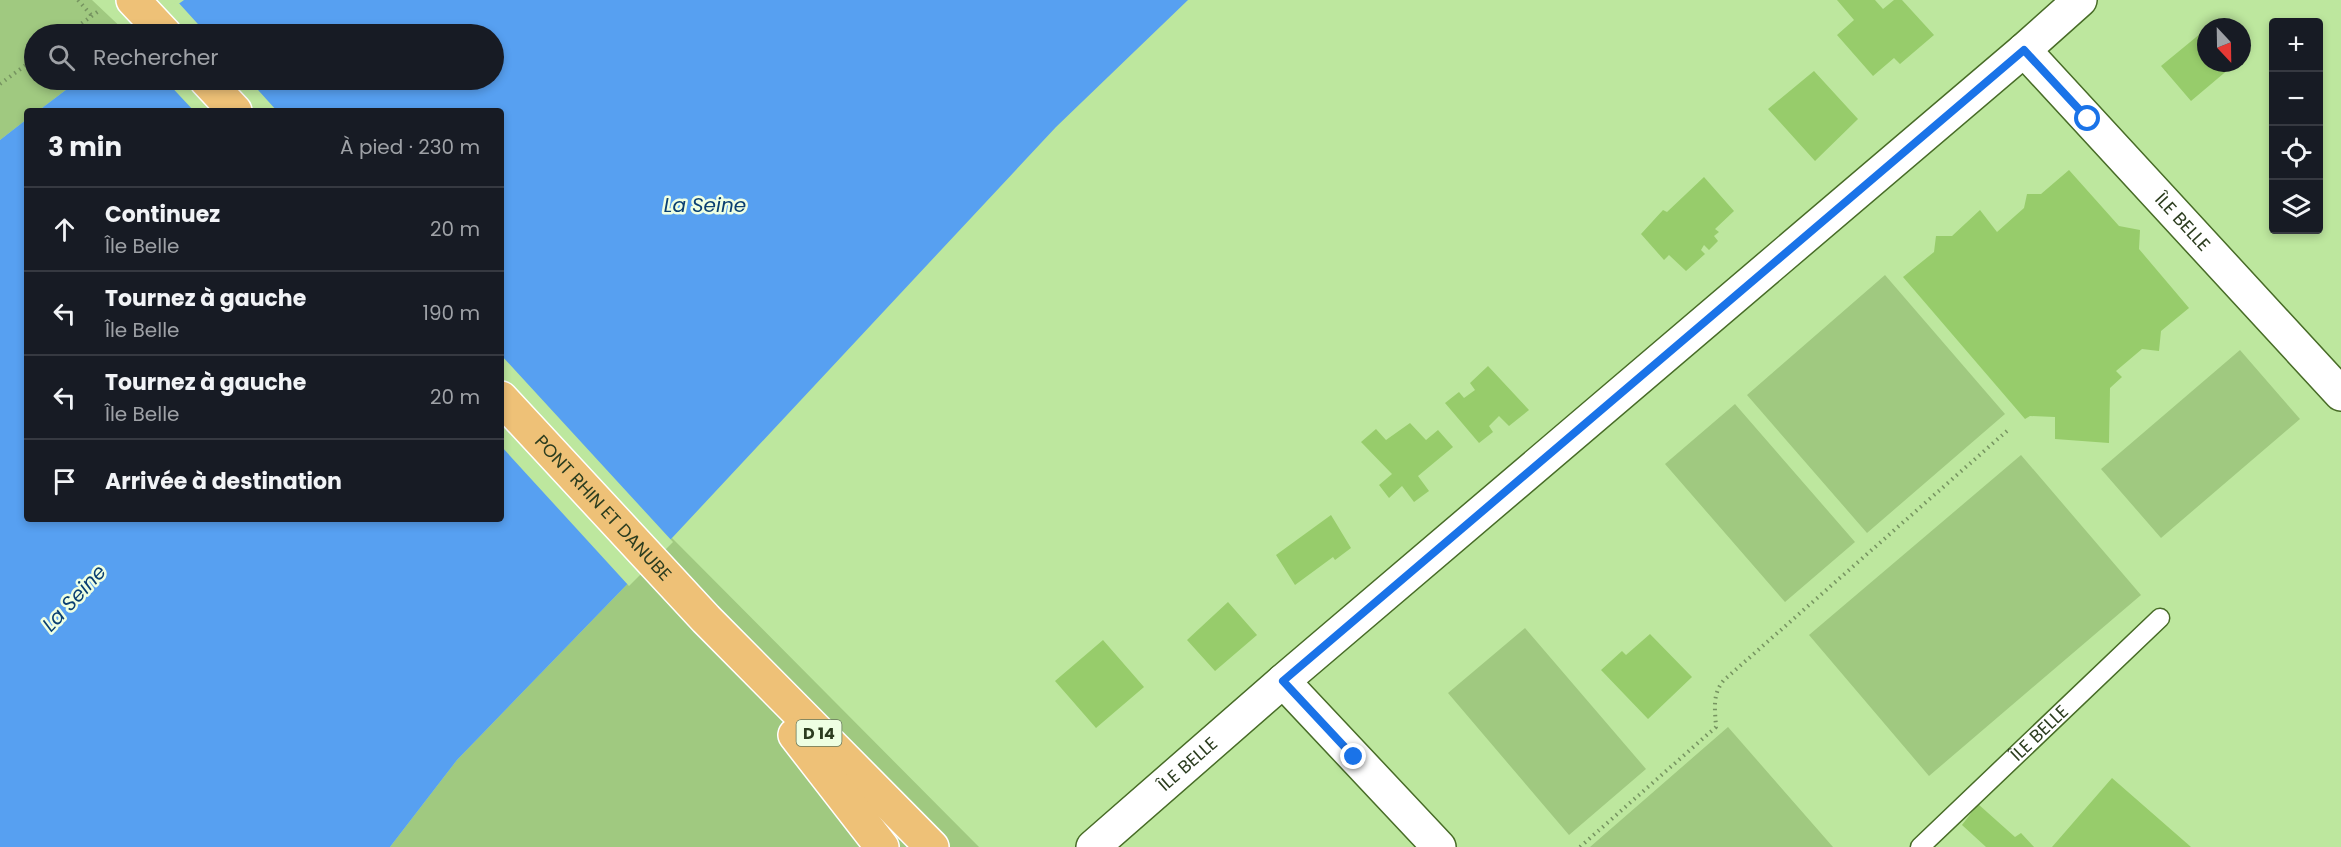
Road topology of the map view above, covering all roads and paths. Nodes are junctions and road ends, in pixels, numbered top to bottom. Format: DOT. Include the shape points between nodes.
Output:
graph roads {
  1 [pos="78,0"];
  2 [pos="2080,0"];
  3 [pos="119,3"];
  4 [pos="92,16"];
  5 [pos="81,24"];
  6 [pos="150,24"];
  7 [pos="2024,50"];
  8 [pos="24,66"];
  9 [pos="0,84"];
  10 [pos="215,90"];
  11 [pos="232,108"];
  12 [pos="2341,394"];
  13 [pos="504,401"];
  14 [pos="2008,430"];
  15 [pos="2160,618"];
  16 [pos="706,619"];
  17 [pos="1283,681"];
  18 [pos="882,847"];
  19 [pos="932,847"];
  20 [pos="1093,847"];
  21 [pos="1439,847"];
  22 [pos="1580,847"];
  23 [pos="1920,847"];
  1 -- 4 [label="path"];
  2 -- 7 [label="street, ÎLE BELLE"];
  3 -- 4 [label="path"];
  3 -- 6 [label="main road"];
  4 -- 5 [label="path"];
  7 -- 12 [label="street, ÎLE BELLE"];
  7 -- 17 [label="street, ÎLE BELLE"];
  8 -- 9 [label="path"];
  10 -- 11 [label="main road"];
  13 -- 16 [label="main road, PONT RHIN ET DANUBE / D 14"];
  14 -- 22 [label="path" via="1724,680 1717,688 1714,704 1716,727"];
  15 -- 23 [label="lane, ÎLE BELLE"];
  16 -- 18 [label="main road, D 14"];
  16 -- 19 [label="main road, D 14"];
  17 -- 20 [label="street, ÎLE BELLE"];
  17 -- 21 [label="street"];
}
